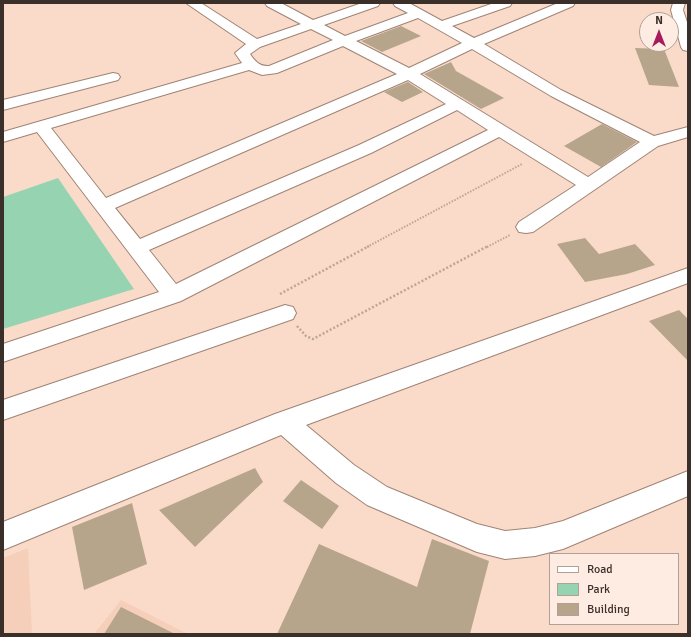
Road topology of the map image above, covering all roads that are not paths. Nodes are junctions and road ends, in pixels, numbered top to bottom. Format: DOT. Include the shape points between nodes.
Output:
graph roads {
  1 [pos="192,3"];
  2 [pos="271,3"];
  3 [pos="374,3"];
  4 [pos="506,3"];
  5 [pos="569,3"];
  6 [pos="414,7"];
  7 [pos="681,8"];
  8 [pos="311,25"];
  9 [pos="440,26"];
  10 [pos="343,41"];
  11 [pos="472,43"];
  12 [pos="255,44"];
  13 [pos="688,47"];
  14 [pos="251,65"];
  15 [pos="409,74"];
  16 [pos="113,77"];
  17 [pos="458,104"];
  18 [pos="3,105"];
  19 [pos="41,127"];
  20 [pos="500,130"];
  21 [pos="688,132"];
  22 [pos="3,137"];
  23 [pos="652,142"];
  24 [pos="589,185"];
  25 [pos="103,206"];
  26 [pos="526,227"];
  27 [pos="136,248"];
  28 [pos="688,274"];
  29 [pos="173,295"];
  30 [pos="285,313"];
  31 [pos="3,353"];
  32 [pos="3,410"];
  33 [pos="284,422"];
  34 [pos="688,483"];
  35 [pos="3,536"];
  1 -- 12 [label="street"];
  2 -- 8 [label="street"];
  3 -- 8 [label="street"];
  4 -- 9 [label="street"];
  5 -- 11 [label="street"];
  6 -- 9 [label="street"];
  6 -- 10 [label="street"];
  7 -- 13 [label="street"];
  8 -- 10 [label="street"];
  8 -- 12 [label="street"];
  9 -- 11 [label="street"];
  10 -- 14 [label="street" via="272,70 262,71"];
  10 -- 15 [label="street"];
  11 -- 15 [label="street"];
  11 -- 23 [label="street" via="556,93"];
  12 -- 14 [label="street" via="242,52"];
  14 -- 19 [label="street"];
  15 -- 17 [label="street"];
  15 -- 25 [label="street"];
  16 -- 18 [label="street"];
  17 -- 20 [label="street"];
  17 -- 27 [label="street" via="365,149"];
  19 -- 22 [label="street"];
  19 -- 25 [label="street"];
  20 -- 24 [label="street"];
  20 -- 29 [label="street"];
  21 -- 23 [label="street"];
  23 -- 24 [label="street"];
  24 -- 26 [label="street"];
  25 -- 27 [label="street"];
  27 -- 29 [label="street"];
  28 -- 33 [label="street"];
  29 -- 31 [label="street"];
  30 -- 32 [label="street"];
  33 -- 34 [label="street" via="345,474 377,496 476,538 505,546 563,535"];
  33 -- 35 [label="street"];
}
